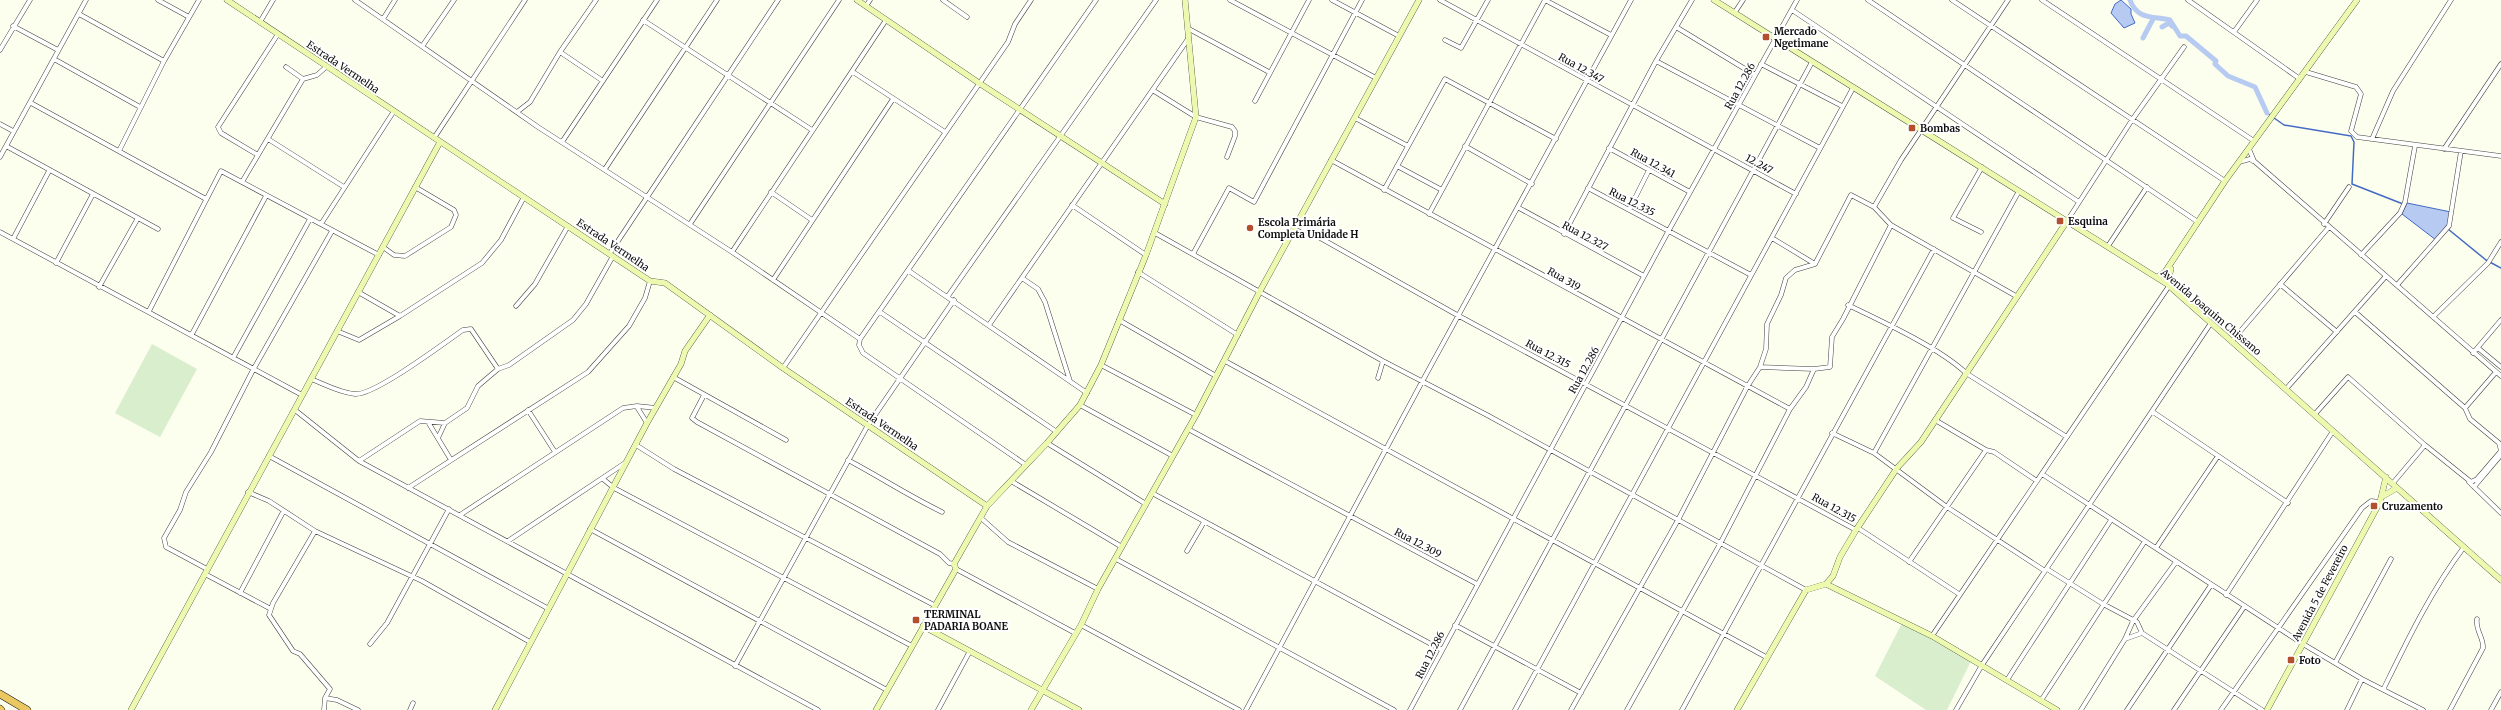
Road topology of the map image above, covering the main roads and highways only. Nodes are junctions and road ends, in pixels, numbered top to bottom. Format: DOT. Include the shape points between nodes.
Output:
graph roads {
  1 [pos="0,694"];
  2 [pos="27,710"];
  1 -- 2 [label="highway"];
}
